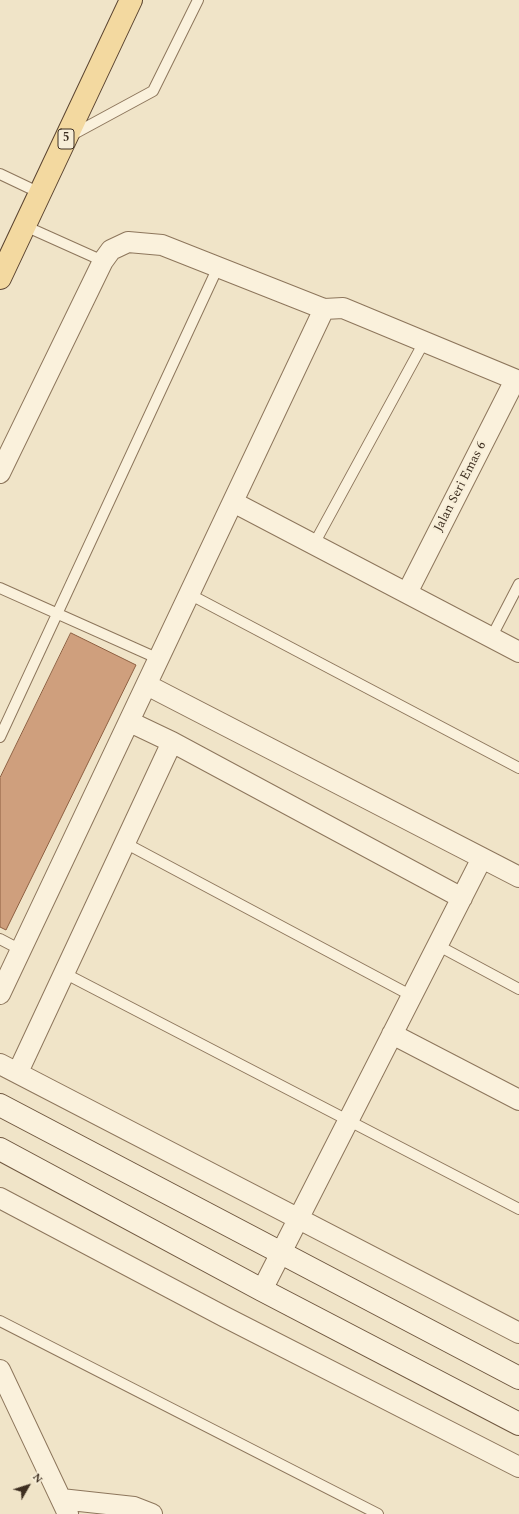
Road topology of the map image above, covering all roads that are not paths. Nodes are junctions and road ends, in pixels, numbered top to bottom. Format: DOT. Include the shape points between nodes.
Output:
graph roads {
  1 [pos="131,0"];
  2 [pos="198,0"];
  3 [pos="66,138"];
  4 [pos="0,174"];
  5 [pos="40,193"];
  6 [pos="25,226"];
  7 [pos="103,262"];
  8 [pos="218,267"];
  9 [pos="0,278"];
  10 [pos="324,309"];
  11 [pos="424,342"];
  12 [pos="517,380"];
  13 [pos="0,473"];
  14 [pos="233,502"];
  15 [pos="314,544"];
  16 [pos="519,584"];
  17 [pos="0,588"];
  18 [pos="407,593"];
  19 [pos="189,594"];
  20 [pos="58,614"];
  21 [pos="491,638"];
  22 [pos="519,652"];
  23 [pos="159,659"];
  24 [pos="147,685"];
  25 [pos="130,722"];
  26 [pos="0,737"];
  27 [pos="172,742"];
  28 [pos="519,768"];
  29 [pos="125,843"];
  30 [pos="482,858"];
  31 [pos="519,877"];
  32 [pos="462,898"];
  33 [pos="0,939"];
  34 [pos="438,945"];
  35 [pos="21,950"];
  36 [pos="64,973"];
  37 [pos="519,989"];
  38 [pos="0,994"];
  39 [pos="412,996"];
  40 [pos="392,1034"];
  41 [pos="0,1064"];
  42 [pos="18,1072"];
  43 [pos="519,1100"];
  44 [pos="0,1105"];
  45 [pos="348,1120"];
  46 [pos="0,1149"];
  47 [pos="0,1198"];
  48 [pos="519,1209"];
  49 [pos="299,1218"];
  50 [pos="281,1252"];
  51 [pos="262,1290"];
  52 [pos="0,1321"];
  53 [pos="519,1333"];
  54 [pos="0,1370"];
  55 [pos="519,1378"];
  56 [pos="519,1424"];
  57 [pos="519,1467"];
  58 [pos="64,1506"];
  59 [pos="152,1514"];
  60 [pos="378,1514"];
  1 -- 3 [label="main road, 5"];
  2 -- 3 [label="lane" via="153,91"];
  3 -- 5 [label="main road, 5"];
  4 -- 5 [label="lane"];
  5 -- 6 [label="main road, 5"];
  6 -- 7 [label="lane"];
  6 -- 9 [label="main road, 5"];
  7 -- 8 [label="street" via="111,250 128,242 162,246"];
  7 -- 13 [label="street"];
  8 -- 10 [label="street"];
  8 -- 20 [label="lane"];
  10 -- 11 [label="street" via="343,308"];
  10 -- 14 [label="street"];
  11 -- 12 [label="street"];
  11 -- 15 [label="lane"];
  12 -- 18 [label="street, Jalan Seri Emas 6"];
  14 -- 15 [label="street"];
  14 -- 19 [label="street"];
  15 -- 18 [label="street"];
  16 -- 21 [label="lane"];
  17 -- 20 [label="lane"];
  18 -- 21 [label="street"];
  19 -- 23 [label="street"];
  19 -- 28 [label="lane"];
  20 -- 23 [label="lane"];
  20 -- 26 [label="lane"];
  21 -- 22 [label="street"];
  23 -- 24 [label="street"];
  24 -- 25 [label="street"];
  24 -- 30 [label="street"];
  25 -- 27 [label="street"];
  25 -- 35 [label="street"];
  27 -- 29 [label="street"];
  27 -- 32 [label="street"];
  29 -- 36 [label="street"];
  29 -- 39 [label="lane"];
  30 -- 31 [label="street"];
  30 -- 32 [label="street"];
  32 -- 34 [label="street"];
  33 -- 35 [label="lane"];
  34 -- 37 [label="lane"];
  34 -- 39 [label="street"];
  35 -- 38 [label="street"];
  36 -- 42 [label="street"];
  36 -- 45 [label="lane"];
  39 -- 40 [label="street"];
  40 -- 43 [label="street"];
  40 -- 45 [label="street"];
  41 -- 42 [label="street"];
  42 -- 49 [label="street"];
  44 -- 50 [label="street"];
  45 -- 48 [label="lane"];
  45 -- 49 [label="street"];
  46 -- 51 [label="street"];
  47 -- 57 [label="street" via="225,1317"];
  49 -- 50 [label="street"];
  49 -- 53 [label="street"];
  50 -- 51 [label="street"];
  50 -- 55 [label="street"];
  51 -- 56 [label="street"];
  52 -- 60 [label="lane"];
  54 -- 58 [label="street"];
  58 -- 59 [label="street" via="134,1507"];
}
